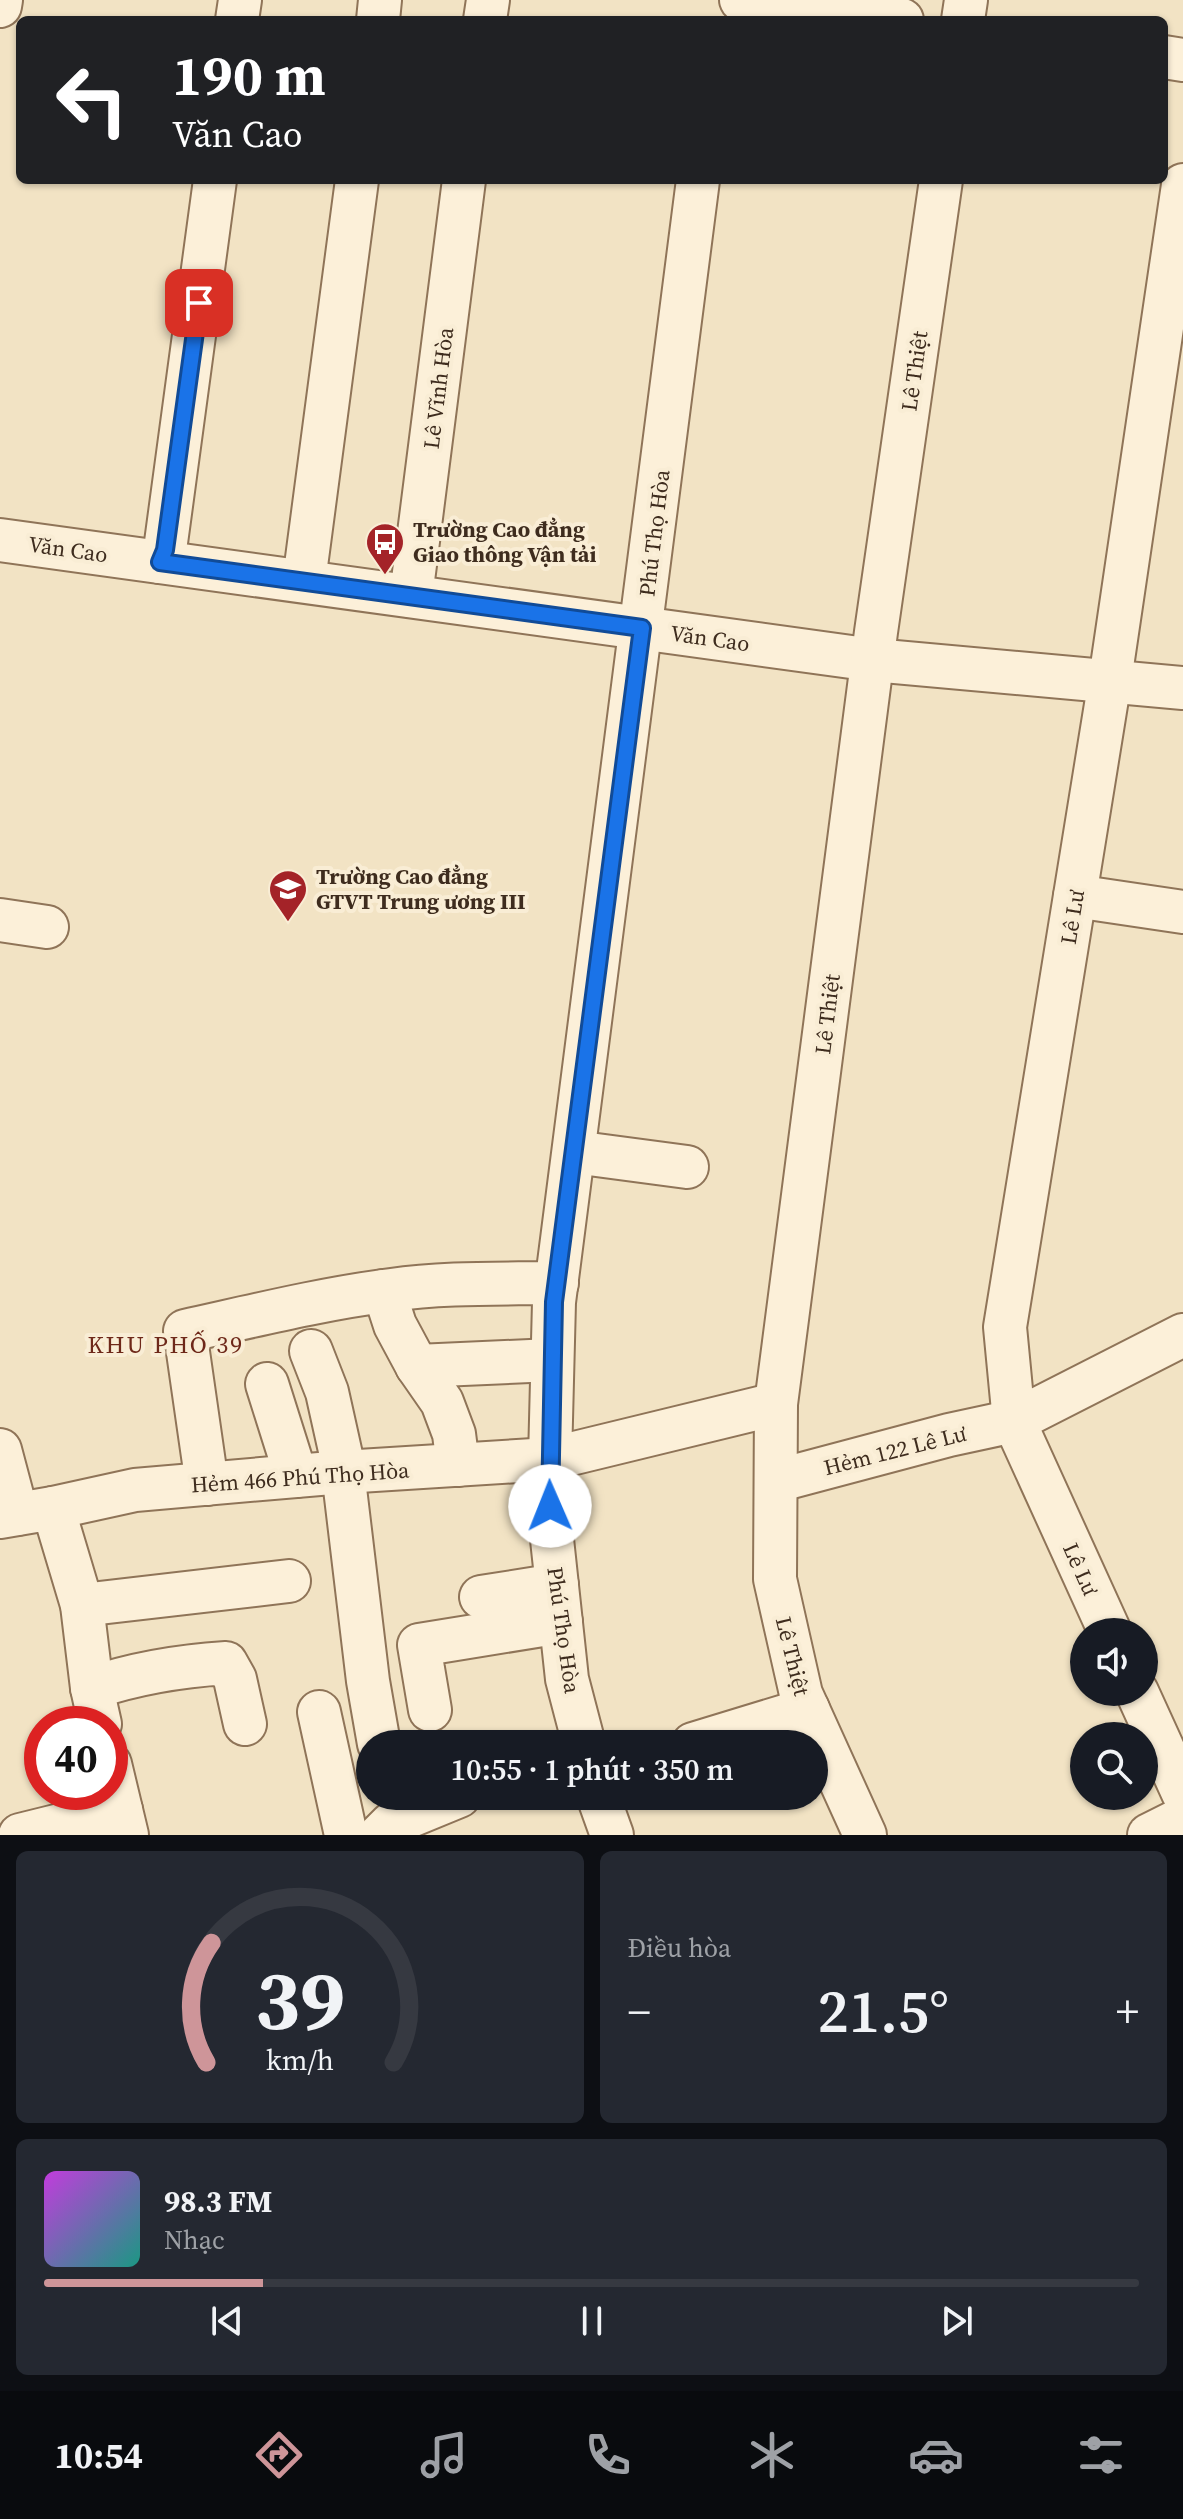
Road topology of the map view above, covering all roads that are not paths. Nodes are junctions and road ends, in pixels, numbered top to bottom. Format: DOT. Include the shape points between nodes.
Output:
graph roads {
  1 [pos="741,0"];
  2 [pos="870,16"];
  3 [pos="214,184"];
  4 [pos="356,184"];
  5 [pos="463,184"];
  6 [pos="698,184"];
  7 [pos="940,184"];
  8 [pos="1183,185"];
  9 [pos="0,540"];
  10 [pos="160,562"];
  11 [pos="304,581"];
  12 [pos="411,596"];
  13 [pos="642,628"];
  14 [pos="873,660"];
  15 [pos="1110,680"];
  16 [pos="1183,688"];
  17 [pos="1075,896"];
  18 [pos="1183,912"];
  19 [pos="0,920"];
  20 [pos="47,927"];
  21 [pos="574,1152"];
  22 [pos="687,1167"];
  23 [pos="557,1283"];
  24 [pos="384,1291"];
  25 [pos="1183,1335"];
  26 [pos="311,1351"];
  27 [pos="552,1360"];
  28 [pos="417,1366"];
  29 [pos="267,1384"];
  30 [pos="776,1404"];
  31 [pos="1014,1421"];
  32 [pos="0,1450"];
  33 [pos="550,1459"];
  34 [pos="458,1465"];
  35 [pos="343,1472"];
  36 [pos="296,1476"];
  37 [pos="776,1481"];
  38 [pos="207,1484"];
  39 [pos="23,1513"];
  40 [pos="289,1581"];
  41 [pos="481,1597"];
  42 [pos="559,1603"];
  43 [pos="82,1605"];
  44 [pos="1104,1618"];
  45 [pos="96,1706"];
  46 [pos="1143,1706"];
  47 [pos="808,1709"];
  48 [pos="430,1710"];
  49 [pos="319,1712"];
  50 [pos="245,1724"];
  51 [pos="377,1730"];
  52 [pos="580,1730"];
  53 [pos="739,1730"];
  54 [pos="1183,1793"];
  55 [pos="421,1810"];
  56 [pos="603,1810"];
  57 [pos="1183,1818"];
  58 [pos="389,1822"];
  59 [pos="124,1823"];
  60 [pos="20,1835"];
  61 [pos="346,1835"];
  62 [pos="612,1835"];
  63 [pos="865,1835"];
  64 [pos="1149,1835"];
  1 -- 2 [label="street"];
  3 -- 10 [label="street"];
  4 -- 11 [label="street"];
  5 -- 12 [label="street, Lê Vĩnh Hòa"];
  6 -- 13 [label="street, Phú Thọ Hòa"];
  7 -- 14 [label="street, Lê Thiệt"];
  8 -- 15 [label="street, Lê Lư"];
  9 -- 10 [label="street, Văn Cao"];
  10 -- 11 [label="street, Văn Cao"];
  11 -- 12 [label="street, Văn Cao"];
  12 -- 13 [label="street, Văn Cao"];
  13 -- 14 [label="street, Văn Cao"];
  13 -- 21 [label="street, Phú Thọ Hòa"];
  14 -- 15 [label="street, Văn Cao"];
  14 -- 30 [label="street, Lê Thiệt"];
  15 -- 16 [label="street, Văn Cao"];
  15 -- 17 [label="street, Lê Lư"];
  17 -- 18 [label="street"];
  17 -- 31 [label="street, Lê Lư" via="1005,1327"];
  19 -- 20 [label="street"];
  21 -- 22 [label="street"];
  21 -- 23 [label="street, Phú Thọ Hòa"];
  23 -- 24 [label="street"];
  23 -- 27 [label="street, Phú Thọ Hòa"];
  24 -- 28 [label="street"];
  24 -- 38 [label="street" via="185,1331"];
  25 -- 31 [label="street, Hẻm 122 Lê Lư"];
  26 -- 35 [label="street" via="327,1392"];
  27 -- 28 [label="street"];
  27 -- 33 [label="street, Phú Thọ Hòa"];
  28 -- 34 [label="street" via="442,1402"];
  29 -- 36 [label="street"];
  30 -- 33 [label="street, Hẻm 466 Phú Thọ Hòa"];
  30 -- 37 [label="street, Lê Thiệt"];
  31 -- 37 [label="street, Hẻm 122 Lê Lư"];
  31 -- 44 [label="street, Lê Lư"];
  32 -- 39 [label="street"];
  33 -- 34 [label="street, Hẻm 466 Phú Thọ Hòa"];
  33 -- 42 [label="street, Phú Thọ Hòa"];
  34 -- 35 [label="street, Hẻm 466 Phú Thọ Hòa"];
  35 -- 36 [label="street, Hẻm 466 Phú Thọ Hòa"];
  35 -- 51 [label="street"];
  36 -- 38 [label="street, Hẻm 466 Phú Thọ Hòa"];
  37 -- 47 [label="street, Lê Thiệt" via="775,1579"];
  38 -- 39 [label="street, Hẻm 466 Phú Thọ Hòa" via="135,1490"];
  39 -- 43 [label="street"];
  40 -- 43 [label="street"];
  41 -- 42 [label="street"];
  42 -- 48 [label="street" via="419,1645"];
  42 -- 52 [label="street, Phú Thọ Hòa" via="567,1679"];
  43 -- 45 [label="street"];
  45 -- 50 [label="street" via="126,1676 226,1663"];
  46 -- 54 [label="street"];
  47 -- 53 [label="street"];
  47 -- 63 [label="street, Lê Thiệt"];
  49 -- 61 [label="street"];
  55 -- 58 [label="street"];
  56 -- 62 [label="street"];
  57 -- 64 [label="street"];
  59 -- 60 [label="street"];
}
